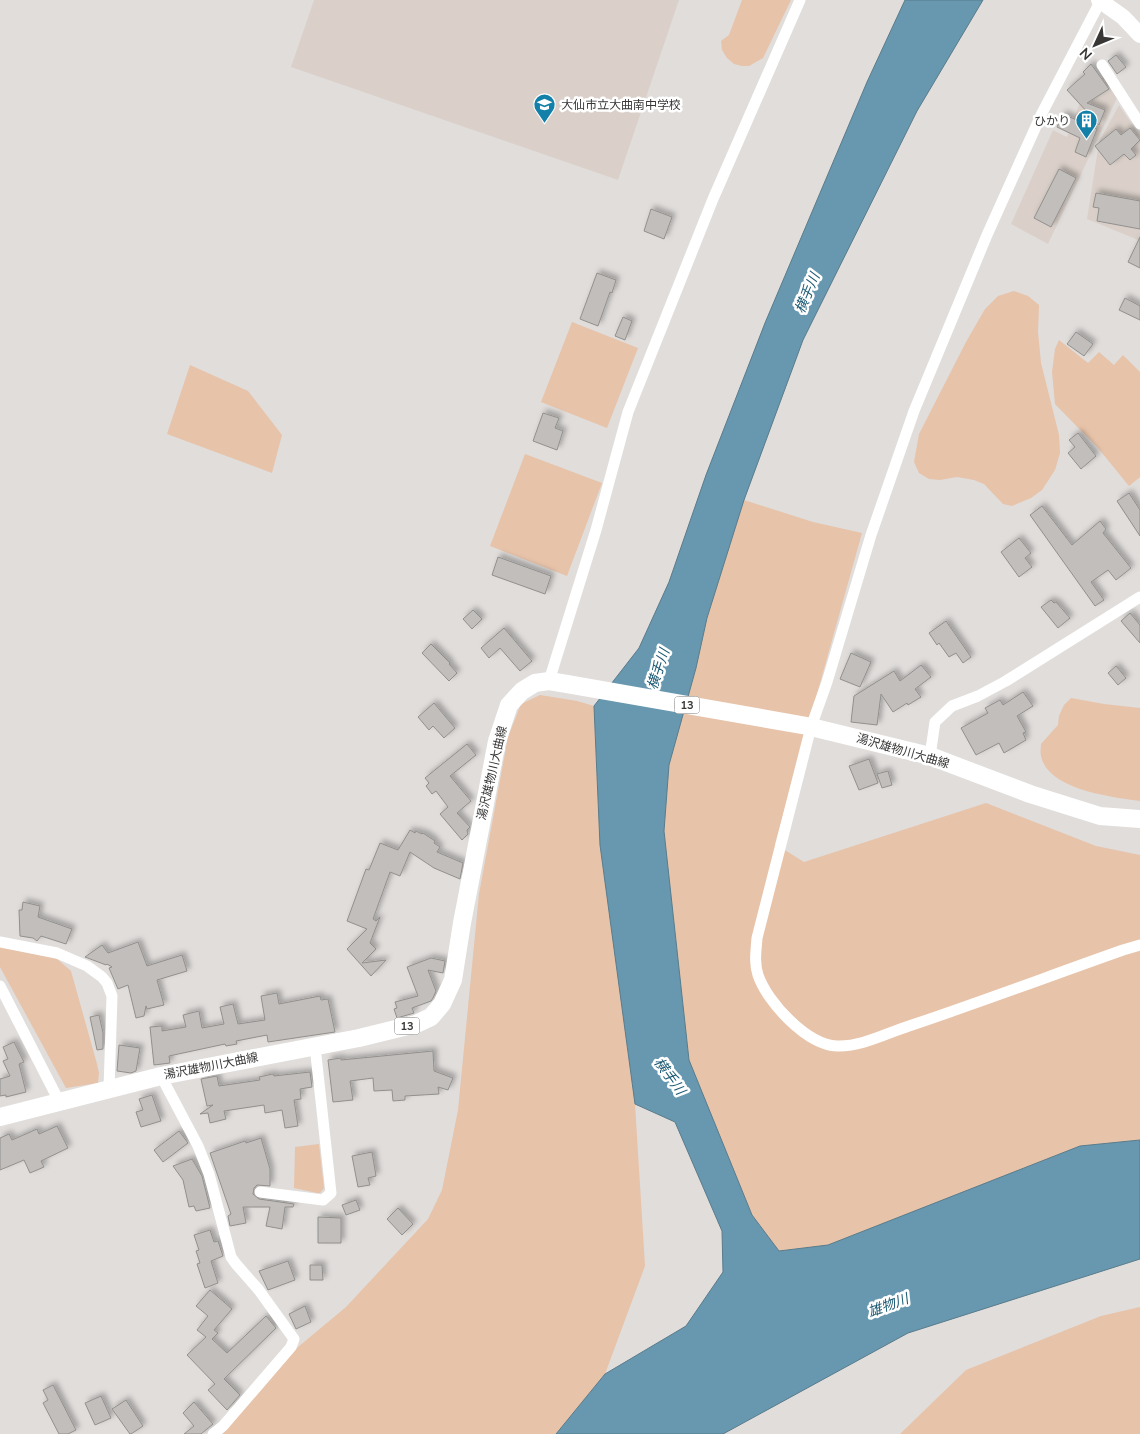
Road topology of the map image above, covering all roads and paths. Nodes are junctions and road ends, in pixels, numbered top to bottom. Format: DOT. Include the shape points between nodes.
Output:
graph roads {
  1 [pos="800,0"];
  2 [pos="1100,0"];
  3 [pos="1140,36"];
  4 [pos="1102,65"];
  5 [pos="1140,124"];
  6 [pos="1140,597"];
  7 [pos="549,681"];
  8 [pos="809,726"];
  9 [pos="930,756"];
  10 [pos="1140,819"];
  11 [pos="0,942"];
  12 [pos="1140,945"];
  13 [pos="0,986"];
  14 [pos="315,1046"];
  15 [pos="161,1076"];
  16 [pos="109,1089"];
  17 [pos="59,1102"];
  18 [pos="0,1116"];
  19 [pos="260,1192"];
  20 [pos="213,1434"];
  1 -- 7 [label="street" via="713,199 628,412 596,530"];
  2 -- 3 [label="main road" via="1124,17"];
  2 -- 8 [label="street" via="1042,113 914,411 871,535 827,682"];
  4 -- 5 [label="street"];
  6 -- 9 [label="street" via="1006,681 952,706 935,722"];
  7 -- 8 [label="main road, 湯沢雄物川大曲線 / 13"];
  7 -- 14 [label="main road, 湯沢雄物川大曲線 / 13" via="535,683 509,704 497,741 453,980 442,1004 431,1017 416,1024"];
  8 -- 9 [label="main road, 湯沢雄物川大曲線 / 13"];
  8 -- 12 [label="street" via="755,957 764,989 784,1016 817,1040 834,1046 851,1045"];
  9 -- 10 [label="main road, 湯沢雄物川大曲線 / 13" via="1030,794 1100,816"];
  11 -- 16 [label="street" via="57,953 87,966 102,977 112,996"];
  13 -- 17 [label="street"];
  14 -- 15 [label="main road, 湯沢雄物川大曲線 / 13"];
  14 -- 19 [label="street" via="331,1194 323,1200"];
  15 -- 16 [label="main road, 湯沢雄物川大曲線 / 13"];
  15 -- 20 [label="street" via="209,1174 231,1257 294,1339"];
  16 -- 17 [label="main road, 湯沢雄物川大曲線 / 13"];
  17 -- 18 [label="main road, 湯沢雄物川大曲線 / 13"];
}
